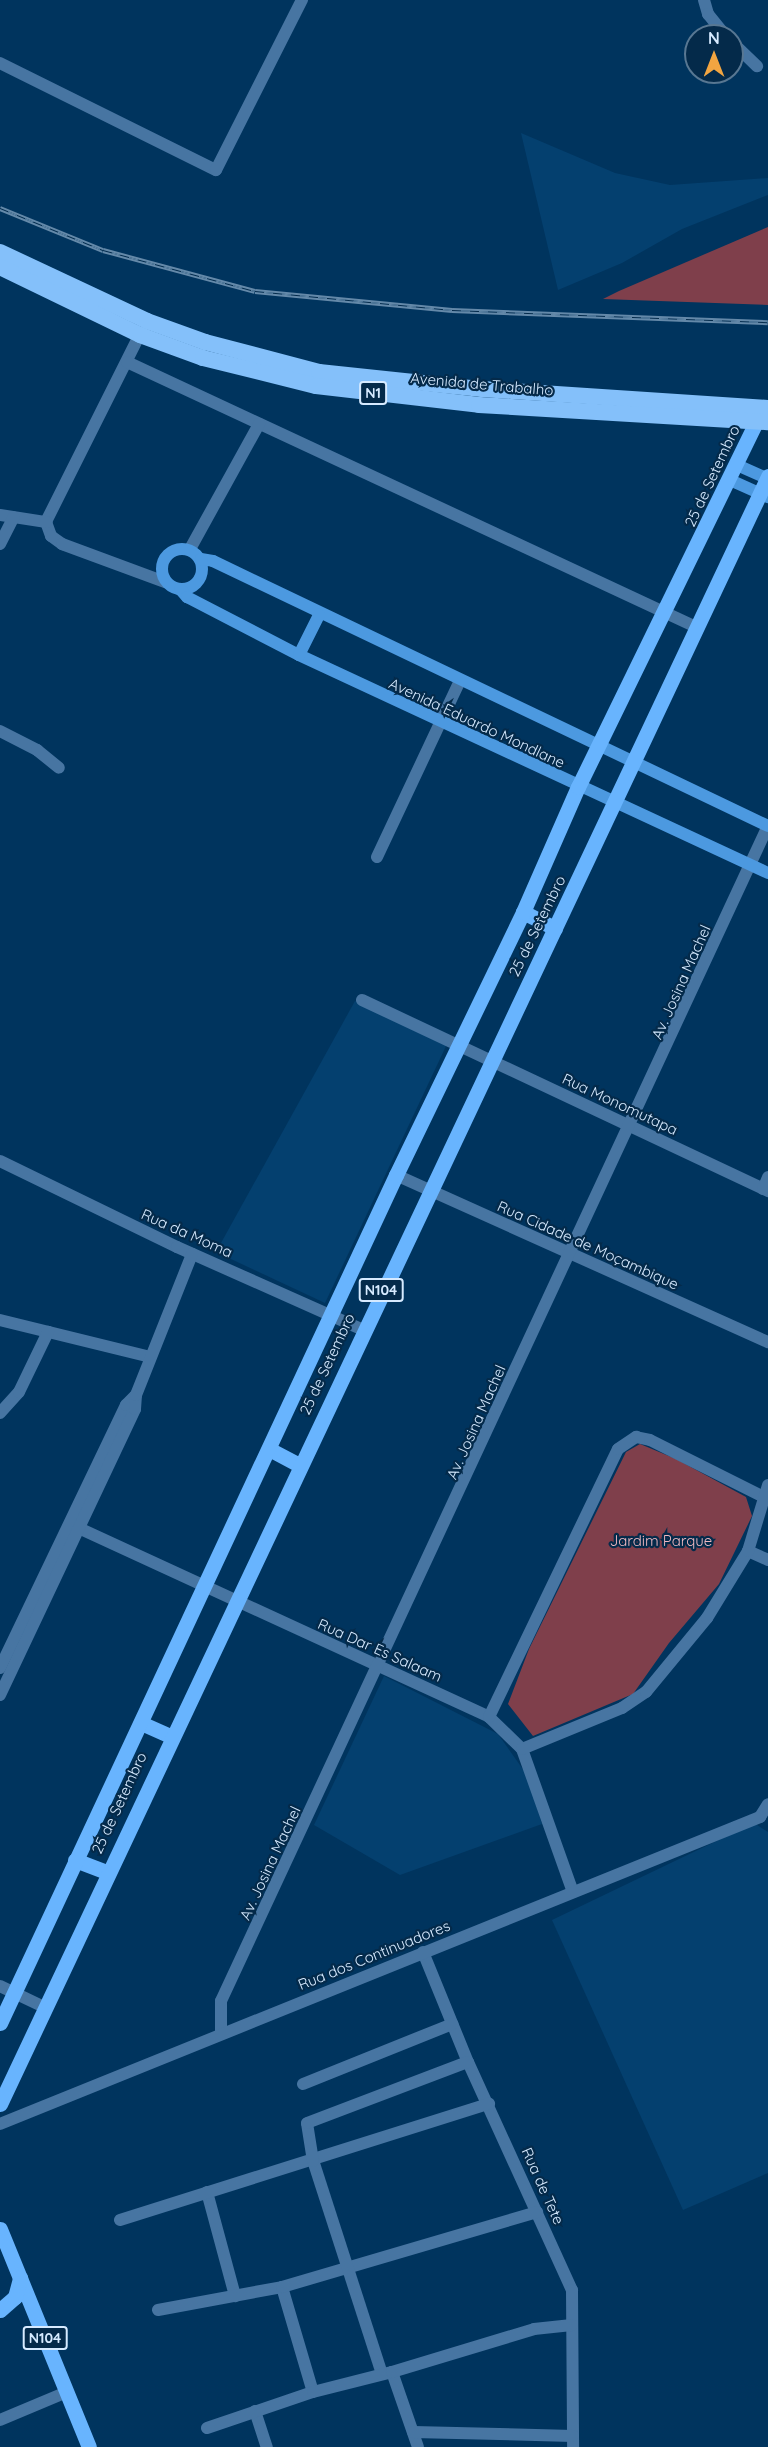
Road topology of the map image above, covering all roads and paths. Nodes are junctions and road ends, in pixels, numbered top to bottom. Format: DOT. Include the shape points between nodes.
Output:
graph roads {
  1 [pos="302,0"];
  2 [pos="704,0"];
  3 [pos="716,24"];
  4 [pos="744,54"];
  5 [pos="0,63"];
  6 [pos="757,66"];
  7 [pos="0,252"];
  8 [pos="0,267"];
  9 [pos="143,328"];
  10 [pos="127,362"];
  11 [pos="764,415"];
  12 [pos="259,424"];
  13 [pos="737,465"];
  14 [pos="730,480"];
  15 [pos="766,485"];
  16 [pos="0,515"];
  17 [pos="14,517"];
  18 [pos="46,522"];
  19 [pos="0,544"];
  20 [pos="190,549"];
  21 [pos="201,559"];
  22 [pos="165,582"];
  23 [pos="180,589"];
  24 [pos="666,613"];
  25 [pos="319,615"];
  26 [pos="696,627"];
  27 [pos="299,655"];
  28 [pos="460,681"];
  29 [pos="441,722"];
  30 [pos="0,731"];
  31 [pos="598,746"];
  32 [pos="634,763"];
  33 [pos="59,768"];
  34 [pos="578,787"];
  35 [pos="616,804"];
  36 [pos="768,826"];
  37 [pos="377,857"];
  38 [pos="751,865"];
  39 [pos="768,873"];
  40 [pos="523,912"];
  41 [pos="555,928"];
  42 [pos="363,1000"];
  43 [pos="460,1044"];
  44 [pos="493,1060"];
  45 [pos="632,1125"];
  46 [pos="0,1161"];
  47 [pos="396,1175"];
  48 [pos="766,1186"];
  49 [pos="429,1190"];
  50 [pos="569,1252"];
  51 [pos="192,1254"];
  52 [pos="331,1316"];
  53 [pos="0,1320"];
  54 [pos="363,1330"];
  55 [pos="48,1332"];
  56 [pos="768,1342"];
  57 [pos="151,1357"];
  58 [pos="0,1413"];
  59 [pos="269,1449"];
  60 [pos="299,1465"];
  61 [pos="767,1491"];
  62 [pos="74,1526"];
  63 [pos="748,1551"];
  64 [pos="768,1560"];
  65 [pos="205,1587"];
  66 [pos="234,1602"];
  67 [pos="381,1665"];
  68 [pos="0,1668"];
  69 [pos="0,1695"];
  70 [pos="489,1717"];
  71 [pos="141,1723"];
  72 [pos="170,1736"];
  73 [pos="522,1749"];
  74 [pos="768,1804"];
  75 [pos="764,1819"];
  76 [pos="75,1860"];
  77 [pos="106,1872"];
  78 [pos="573,1892"];
  79 [pos="423,1952"];
  80 [pos="7,1989"];
  81 [pos="44,2007"];
  82 [pos="0,2023"];
  83 [pos="452,2024"];
  84 [pos="221,2032"];
  85 [pos="468,2062"];
  86 [pos="303,2084"];
  87 [pos="0,2104"];
  88 [pos="489,2104"];
  89 [pos="0,2124"];
  90 [pos="313,2161"];
  91 [pos="207,2192"];
  92 [pos="537,2212"];
  93 [pos="120,2220"];
  94 [pos="0,2229"];
  95 [pos="3,2245"];
  96 [pos="346,2270"];
  97 [pos="20,2278"];
  98 [pos="282,2287"];
  99 [pos="236,2296"];
  100 [pos="0,2310"];
  101 [pos="158,2310"];
  102 [pos="572,2325"];
  103 [pos="387,2373"];
  104 [pos="313,2391"];
  105 [pos="67,2392"];
  106 [pos="255,2411"];
  107 [pos="0,2420"];
  108 [pos="207,2428"];
  109 [pos="413,2432"];
  110 [pos="573,2442"];
  111 [pos="89,2447"];
  112 [pos="267,2447"];
  113 [pos="417,2447"];
  1 -- 5 [label="street" via="216,170"];
  2 -- 3 [label="street"];
  4 -- 6 [label="street"];
  7 -- 9 [label="highway, Avenida de Trabalho / N1"];
  8 -- 9 [label="highway, Avenida de Trabalho / N1"];
  9 -- 10 [label="street"];
  9 -- 11 [label="highway, Avenida de Trabalho / N1" via="205,342 318,379 480,397"];
  10 -- 12 [label="street"];
  10 -- 18 [label="street"];
  11 -- 13 [label="main road, 25 de Setembro / N104"];
  12 -- 20 [label="street"];
  12 -- 24 [label="street"];
  13 -- 14 [label="main road, 25 de Setembro / N104"];
  13 -- 15 [label="main road"];
  14 -- 15 [label="main road"];
  14 -- 24 [label="main road, 25 de Setembro / N104"];
  15 -- 26 [label="main road, 25 de Setembro / N104"];
  16 -- 17 [label="street"];
  17 -- 18 [label="street"];
  17 -- 19 [label="street"];
  18 -- 22 [label="street" via="51,536 62,544"];
  20 -- 21 [label="main road"];
  20 -- 22 [label="main road" via="176,549 165,557 161,569"];
  21 -- 23 [label="main road" via="199,581 189,589"];
  21 -- 25 [label="main road, Avenida Eduardo Mondlane" via="213,561"];
  22 -- 23 [label="main road"];
  23 -- 27 [label="main road, Avenida Eduardo Mondlane" via="187,597"];
  24 -- 26 [label="street"];
  24 -- 31 [label="main road, 25 de Setembro / N104"];
  25 -- 27 [label="main road"];
  25 -- 28 [label="main road, Avenida Eduardo Mondlane"];
  26 -- 32 [label="main road, 25 de Setembro / N104"];
  27 -- 29 [label="main road, Avenida Eduardo Mondlane"];
  28 -- 29 [label="street"];
  28 -- 31 [label="main road, Avenida Eduardo Mondlane"];
  29 -- 34 [label="main road, Avenida Eduardo Mondlane"];
  29 -- 37 [label="street"];
  30 -- 33 [label="street" via="37,750"];
  31 -- 32 [label="main road, Avenida Eduardo Mondlane"];
  31 -- 34 [label="main road, 25 de Setembro / N104"];
  32 -- 35 [label="main road, 25 de Setembro / N104"];
  32 -- 36 [label="main road, Avenida Eduardo Mondlane"];
  34 -- 35 [label="main road, Avenida Eduardo Mondlane"];
  34 -- 40 [label="main road, 25 de Setembro / N104"];
  35 -- 38 [label="main road, Avenida Eduardo Mondlane"];
  35 -- 41 [label="main road, 25 de Setembro / N104"];
  36 -- 38 [label="street, Av. Josina Machel"];
  38 -- 39 [label="main road, Avenida Eduardo Mondlane"];
  38 -- 45 [label="street, Av. Josina Machel"];
  40 -- 41 [label="main road"];
  40 -- 43 [label="main road, 25 de Setembro / N104"];
  41 -- 44 [label="main road, 25 de Setembro / N104"];
  42 -- 43 [label="street, Rua Monomutapa"];
  43 -- 44 [label="street, Rua Monomutapa"];
  43 -- 47 [label="main road, 25 de Setembro / N104"];
  44 -- 45 [label="street, Rua Monomutapa"];
  44 -- 49 [label="main road, 25 de Setembro / N104"];
  45 -- 48 [label="street, Rua Monomutapa"];
  45 -- 50 [label="street, Av. Josina Machel"];
  46 -- 51 [label="street, Rua da Moma"];
  47 -- 49 [label="street, Rua Cidade de Moçambique"];
  47 -- 52 [label="main road, 25 de Setembro / N104"];
  49 -- 50 [label="street, Rua Cidade de Moçambique"];
  49 -- 54 [label="main road, 25 de Setembro / N104"];
  50 -- 56 [label="street, Rua Cidade de Moçambique"];
  50 -- 67 [label="street, Av. Josina Machel"];
  51 -- 52 [label="street, Rua da Moma"];
  51 -- 57 [label="street"];
  52 -- 54 [label="street, Rua da Moma"];
  52 -- 59 [label="main road, 25 de Setembro / N104"];
  53 -- 55 [label="street"];
  54 -- 60 [label="main road, 25 de Setembro / N104"];
  55 -- 57 [label="street"];
  55 -- 58 [label="street" via="19,1392"];
  57 -- 62 [label="street"];
  59 -- 60 [label="main road"];
  59 -- 65 [label="main road, 25 de Setembro / N104"];
  60 -- 66 [label="main road, 25 de Setembro / N104"];
  61 -- 63 [label="street"];
  61 -- 70 [label="street" via="650,1440 636,1437 618,1449"];
  62 -- 65 [label="street, Rua Dar Es Salaam"];
  62 -- 68 [label="street"];
  62 -- 69 [label="street"];
  63 -- 64 [label="street"];
  63 -- 73 [label="street" via="708,1618 646,1692 600,1718"];
  65 -- 66 [label="street, Rua Dar Es Salaam"];
  65 -- 71 [label="main road, 25 de Setembro / N104"];
  66 -- 67 [label="street, Rua Dar Es Salaam"];
  66 -- 72 [label="main road, 25 de Setembro / N104"];
  67 -- 70 [label="street, Rua Dar Es Salaam"];
  67 -- 84 [label="street, Av. Josina Machel" via="221,2001"];
  70 -- 73 [label="street, Rua Dar Es Salaam"];
  71 -- 72 [label="main road"];
  71 -- 76 [label="main road, 25 de Setembro / N104"];
  72 -- 77 [label="main road, 25 de Setembro / N104"];
  73 -- 78 [label="street, Rua Dar Es Salaam"];
  74 -- 75 [label="street"];
  75 -- 78 [label="street, Rua dos Continuadores"];
  76 -- 77 [label="main road"];
  76 -- 80 [label="main road, 25 de Setembro / N104"];
  77 -- 81 [label="main road, 25 de Setembro / N104"];
  78 -- 79 [label="street, Rua dos Continuadores"];
  79 -- 83 [label="street, Rua de Tete"];
  79 -- 84 [label="street, Rua dos Continuadores"];
  80 -- 81 [label="street"];
  80 -- 82 [label="main road, 25 de Setembro / N104"];
  81 -- 87 [label="main road, 25 de Setembro / N104"];
  83 -- 85 [label="street, Rua de Tete"];
  83 -- 86 [label="street"];
  84 -- 89 [label="street, Rua dos Continuadores"];
  85 -- 88 [label="street, Rua de Tete"];
  85 -- 90 [label="street" via="307,2123"];
  88 -- 90 [label="street"];
  88 -- 92 [label="street, Rua de Tete"];
  90 -- 91 [label="street"];
  90 -- 96 [label="street"];
  91 -- 93 [label="street"];
  91 -- 99 [label="street"];
  92 -- 96 [label="street"];
  92 -- 102 [label="street, Rua de Tete" via="572,2290"];
  94 -- 95 [label="main road, N104"];
  95 -- 97 [label="main road, N104"];
  96 -- 98 [label="street"];
  96 -- 103 [label="street"];
  97 -- 100 [label="main road" via="15,2297"];
  97 -- 105 [label="main road, N104"];
  98 -- 99 [label="street"];
  98 -- 104 [label="street"];
  99 -- 101 [label="street"];
  102 -- 103 [label="street" via="534,2329"];
  102 -- 110 [label="street, Rua de Tete"];
  103 -- 104 [label="street"];
  103 -- 109 [label="street"];
  104 -- 106 [label="street"];
  105 -- 107 [label="street"];
  105 -- 111 [label="main road, N104"];
  106 -- 108 [label="street"];
  106 -- 112 [label="street"];
  109 -- 110 [label="street"];
  109 -- 113 [label="street"];
}
